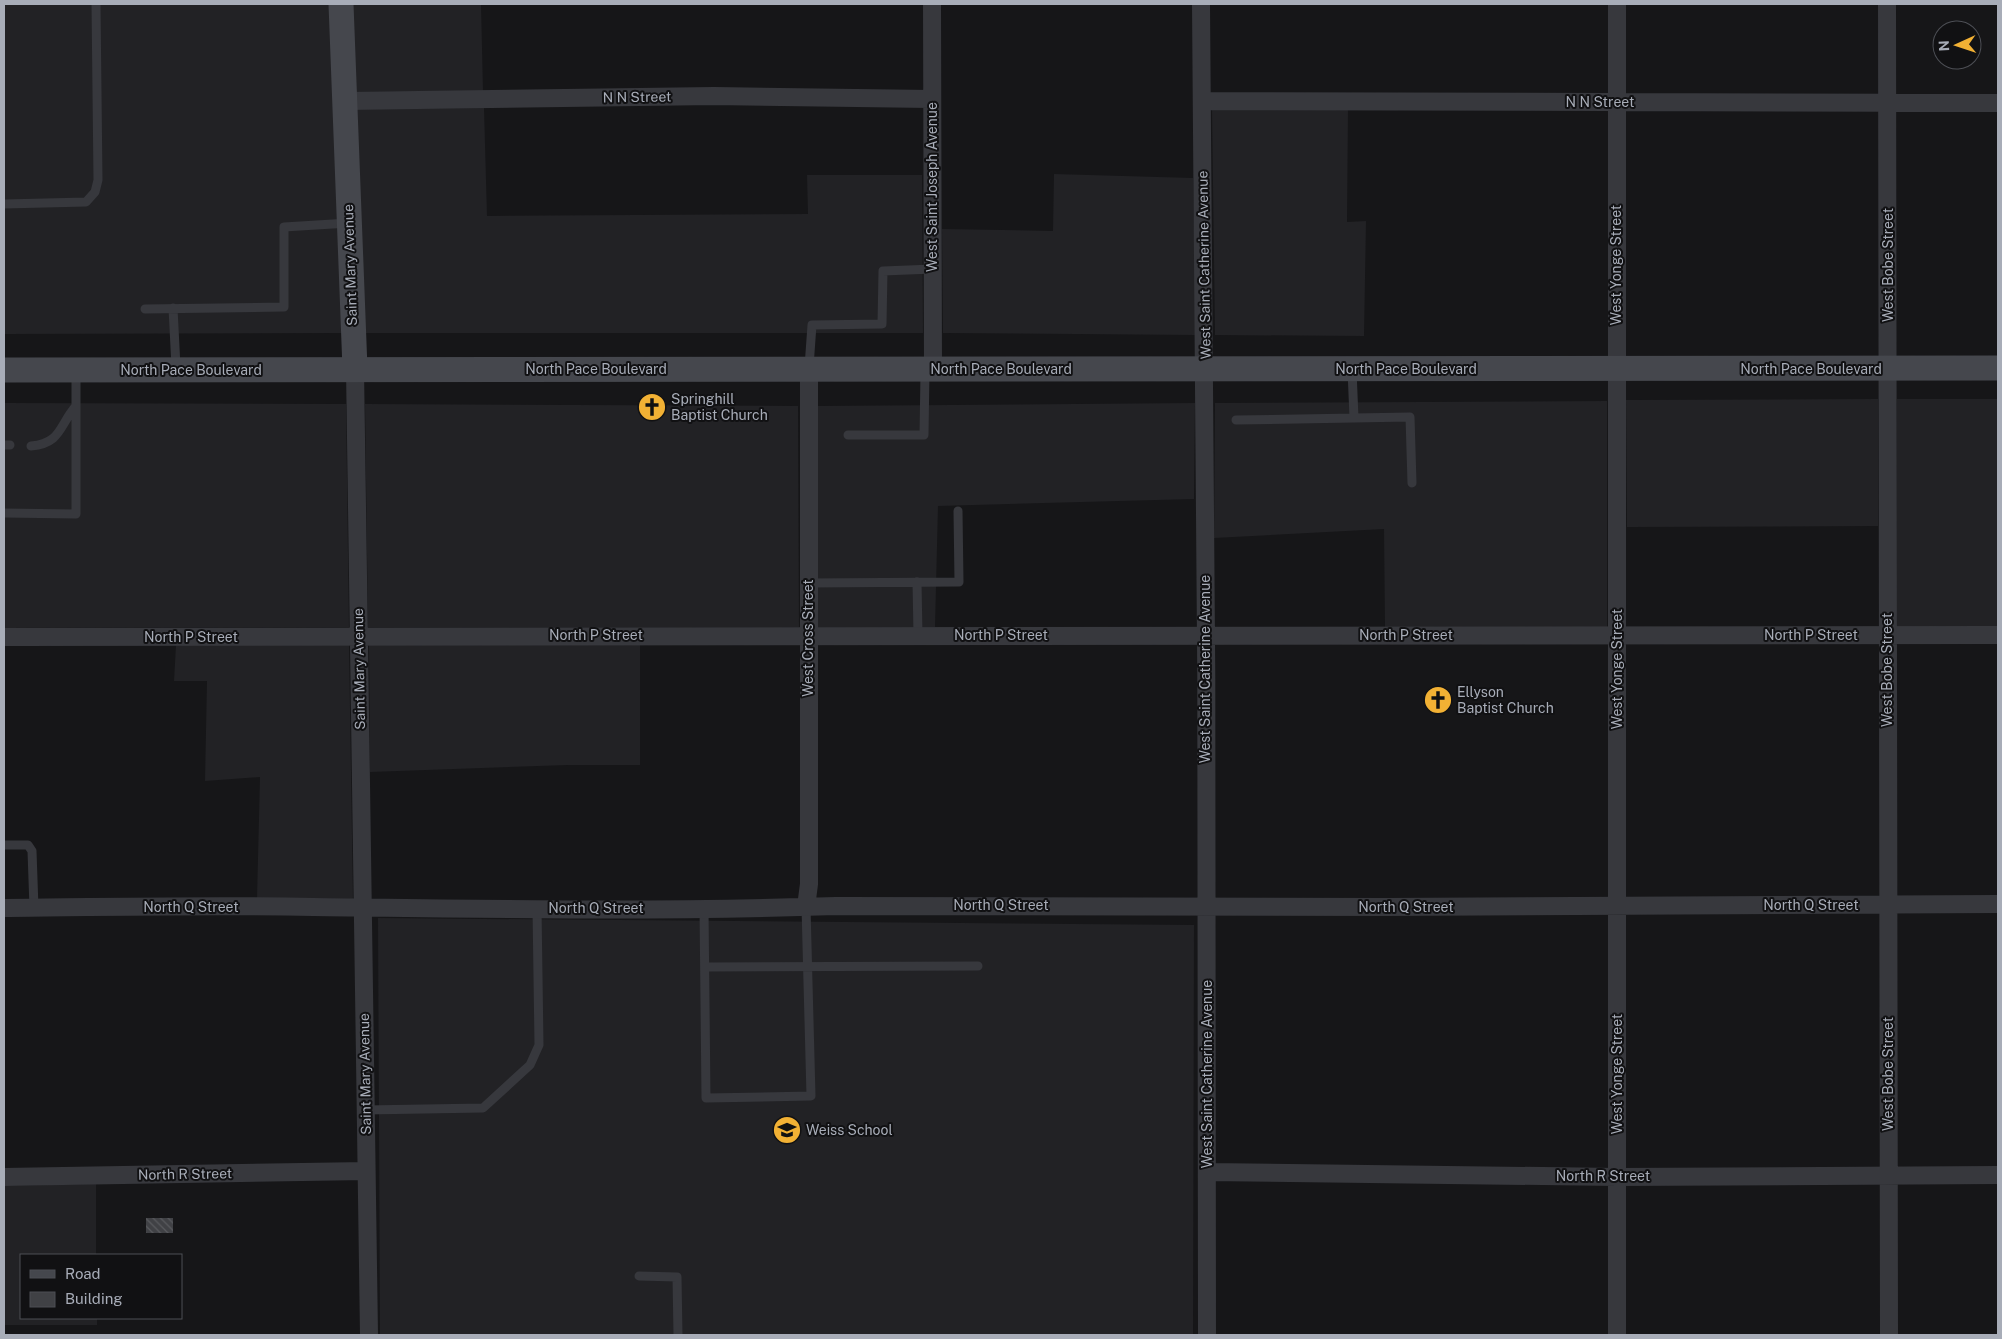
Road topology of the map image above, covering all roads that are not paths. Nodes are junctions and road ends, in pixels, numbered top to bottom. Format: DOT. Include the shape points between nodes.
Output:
graph roads {
  1 [pos="96,4"];
  2 [pos="341,4"];
  3 [pos="932,4"];
  4 [pos="1201,4"];
  5 [pos="1617,4"];
  6 [pos="1888,4"];
  7 [pos="931,99"];
  8 [pos="344,101"];
  9 [pos="1202,101"];
  10 [pos="1888,102"];
  11 [pos="1616,103"];
  12 [pos="1998,103"];
  13 [pos="4,204"];
  14 [pos="349,223"];
  15 [pos="933,269"];
  16 [pos="174,308"];
  17 [pos="145,309"];
  18 [pos="1887,368"];
  19 [pos="1998,368"];
  20 [pos="355,369"];
  21 [pos="929,369"];
  22 [pos="1352,369"];
  23 [pos="1616,369"];
  24 [pos="4,370"];
  25 [pos="76,370"];
  26 [pos="176,370"];
  27 [pos="809,370"];
  28 [pos="1206,370"];
  29 [pos="76,406"];
  30 [pos="1354,418"];
  31 [pos="1236,420"];
  32 [pos="848,435"];
  33 [pos="31,446"];
  34 [pos="1412,483"];
  35 [pos="958,511"];
  36 [pos="4,513"];
  37 [pos="917,582"];
  38 [pos="808,583"];
  39 [pos="808,635"];
  40 [pos="918,635"];
  41 [pos="1205,635"];
  42 [pos="1617,635"];
  43 [pos="1887,635"];
  44 [pos="1998,635"];
  45 [pos="359,636"];
  46 [pos="4,637"];
  47 [pos="4,845"];
  48 [pos="1887,904"];
  49 [pos="1998,904"];
  50 [pos="1206,905"];
  51 [pos="1617,906"];
  52 [pos="806,907"];
  53 [pos="4,908"];
  54 [pos="34,908"];
  55 [pos="363,908"];
  56 [pos="537,908"];
  57 [pos="704,908"];
  58 [pos="978,966"];
  59 [pos="707,967"];
  60 [pos="808,967"];
  61 [pos="365,1110"];
  62 [pos="366,1171"];
  63 [pos="1207,1172"];
  64 [pos="1998,1175"];
  65 [pos="1888,1176"];
  66 [pos="4,1177"];
  67 [pos="1617,1177"];
  68 [pos="639,1276"];
  69 [pos="369,1335"];
  70 [pos="678,1335"];
  71 [pos="1207,1335"];
  72 [pos="1617,1335"];
  73 [pos="1888,1335"];
  1 -- 13 [label="lane" via="96,192 86,202"];
  2 -- 8 [label="main road, Saint Mary Avenue"];
  3 -- 7 [label="street, West Saint Joseph Avenue"];
  4 -- 9 [label="street, West Saint Catherine Avenue"];
  5 -- 11 [label="street, West Yonge Street"];
  6 -- 10 [label="street, West Bobe Street"];
  7 -- 8 [label="street, N N Street" via="714,96"];
  7 -- 15 [label="street, West Saint Joseph Avenue"];
  8 -- 14 [label="main road, Saint Mary Avenue"];
  9 -- 11 [label="street, N N Street"];
  9 -- 28 [label="street, West Saint Catherine Avenue"];
  10 -- 11 [label="street, N N Street"];
  10 -- 12 [label="street, N N Street"];
  10 -- 18 [label="street, West Bobe Street"];
  11 -- 23 [label="street, West Yonge Street"];
  14 -- 16 [label="lane" via="284,227 284,307"];
  14 -- 20 [label="main road, Saint Mary Avenue"];
  15 -- 21 [label="street, West Saint Joseph Avenue"];
  15 -- 27 [label="lane" via="883,271 882,324 812,325"];
  16 -- 17 [label="lane"];
  16 -- 26 [label="lane"];
  18 -- 19 [label="main road, North Pace Boulevard"];
  18 -- 23 [label="main road, North Pace Boulevard"];
  18 -- 43 [label="street, West Bobe Street"];
  20 -- 26 [label="main road, North Pace Boulevard"];
  20 -- 27 [label="main road, North Pace Boulevard"];
  20 -- 45 [label="street, Saint Mary Avenue"];
  21 -- 27 [label="main road, North Pace Boulevard"];
  21 -- 28 [label="main road, North Pace Boulevard"];
  21 -- 32 [label="lane" via="924,435"];
  22 -- 23 [label="main road, North Pace Boulevard"];
  22 -- 28 [label="main road, North Pace Boulevard"];
  22 -- 30 [label="lane"];
  23 -- 42 [label="street, West Yonge Street"];
  24 -- 25 [label="main road, North Pace Boulevard"];
  25 -- 26 [label="main road, North Pace Boulevard"];
  25 -- 29 [label="lane"];
  27 -- 38 [label="street, West Cross Street"];
  28 -- 41 [label="street, West Saint Catherine Avenue"];
  29 -- 33 [label="lane" via="61,432 45,445"];
  29 -- 36 [label="lane" via="76,514"];
  30 -- 31 [label="lane"];
  30 -- 34 [label="lane" via="1410,417"];
  35 -- 37 [label="lane" via="959,582"];
  37 -- 38 [label="lane"];
  37 -- 40 [label="lane"];
  38 -- 39 [label="street, West Cross Street"];
  39 -- 40 [label="street, North P Street"];
  39 -- 45 [label="street, North P Street"];
  39 -- 52 [label="street, West Cross Street" via="809,884"];
  40 -- 41 [label="street, North P Street"];
  41 -- 42 [label="street, North P Street"];
  41 -- 50 [label="street, West Saint Catherine Avenue"];
  42 -- 43 [label="street, North P Street"];
  42 -- 51 [label="street, West Yonge Street"];
  43 -- 44 [label="street, North P Street"];
  43 -- 48 [label="street, West Bobe Street"];
  45 -- 46 [label="street, North P Street"];
  45 -- 55 [label="street, Saint Mary Avenue"];
  47 -- 54 [label="lane" via="28,845 32,851"];
  48 -- 49 [label="street, North Q Street"];
  48 -- 51 [label="street, North Q Street"];
  48 -- 65 [label="street, West Bobe Street"];
  50 -- 51 [label="street, North Q Street"];
  50 -- 52 [label="street, North Q Street"];
  50 -- 63 [label="street, West Saint Catherine Avenue"];
  51 -- 67 [label="street, West Yonge Street"];
  52 -- 57 [label="street, North Q Street"];
  52 -- 60 [label="lane"];
  53 -- 54 [label="street, North Q Street"];
  54 -- 55 [label="street, North Q Street"];
  55 -- 56 [label="street, North Q Street"];
  55 -- 61 [label="street, Saint Mary Avenue"];
  56 -- 57 [label="street, North Q Street"];
  56 -- 61 [label="lane" via="539,1045 530,1065 483,1108"];
  57 -- 59 [label="lane"];
  58 -- 60 [label="lane"];
  59 -- 60 [label="lane"];
  59 -- 60 [label="lane" via="706,1098 811,1096"];
  61 -- 62 [label="street, Saint Mary Avenue"];
  62 -- 66 [label="street, North R Street"];
  62 -- 69 [label="street, Saint Mary Avenue"];
  63 -- 67 [label="street, North R Street"];
  63 -- 71 [label="street, West Saint Catherine Avenue"];
  64 -- 65 [label="street, North R Street"];
  65 -- 67 [label="street, North R Street"];
  65 -- 73 [label="street, West Bobe Street"];
  67 -- 72 [label="street, West Yonge Street"];
  68 -- 70 [label="lane" via="677,1278"];
}
